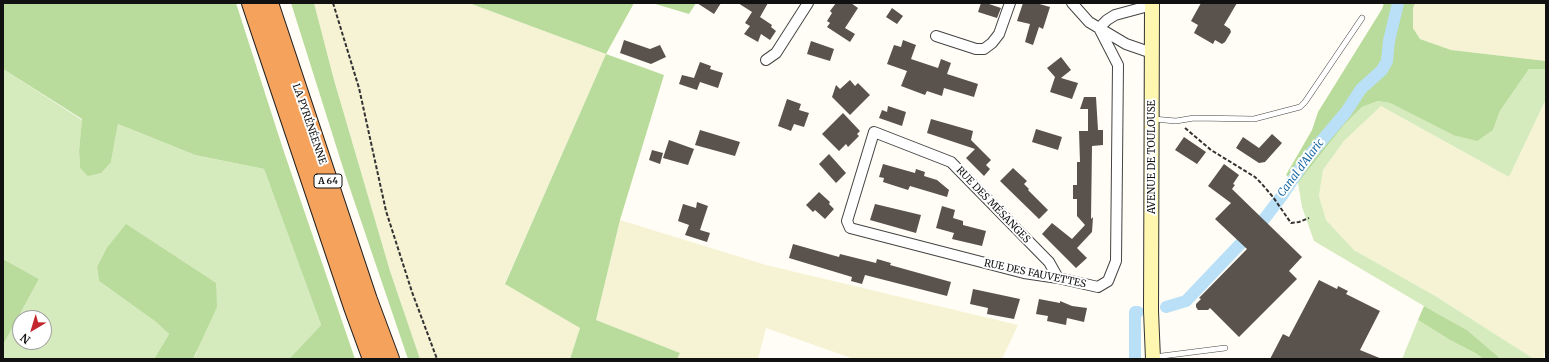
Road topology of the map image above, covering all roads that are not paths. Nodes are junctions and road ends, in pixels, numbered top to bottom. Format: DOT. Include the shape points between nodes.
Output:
graph roads {
  1 [pos="252,3"];
  2 [pos="269,3"];
  3 [pos="808,3"];
  4 [pos="1010,3"];
  5 [pos="1072,3"];
  6 [pos="1152,4"];
  7 [pos="1362,18"];
  8 [pos="1099,28"];
  9 [pos="936,36"];
  10 [pos="1152,53"];
  11 [pos="766,60"];
  12 [pos="1152,119"];
  13 [pos="850,228"];
  14 [pos="1058,278"];
  15 [pos="1225,348"];
  16 [pos="1153,358"];
  17 [pos="372,359"];
  18 [pos="390,359"];
  1 -- 17 [label="highway, LA PYRÉNÉENNE / A 64"];
  2 -- 18 [label="highway, LA PYRÉNÉENNE / A 64"];
  3 -- 11 [label="street" via="776,53"];
  4 -- 9 [label="street" via="999,34 992,44 984,49 976,49"];
  5 -- 8 [label="street" via="1089,22"];
  6 -- 8 [label="street" via="1115,15"];
  6 -- 10 [label="main road, AVENUE DE TOULOUSE"];
  7 -- 12 [label="lane" via="1300,107 1254,119"];
  8 -- 10 [label="street" via="1126,44"];
  8 -- 14 [label="street, RUE DES FAUVETTES" via="1118,65 1116,262 1108,281 1098,288"];
  10 -- 12 [label="main road, AVENUE DE TOULOUSE"];
  12 -- 16 [label="main road, AVENUE DE TOULOUSE"];
  13 -- 14 [label="street, RUE DES FAUVETTES" via="1024,273"];
  13 -- 14 [label="street, RUE DES MÉSANGES" via="847,221 874,132 951,162 1049,262"];
  15 -- 16 [label="lane"];
}
